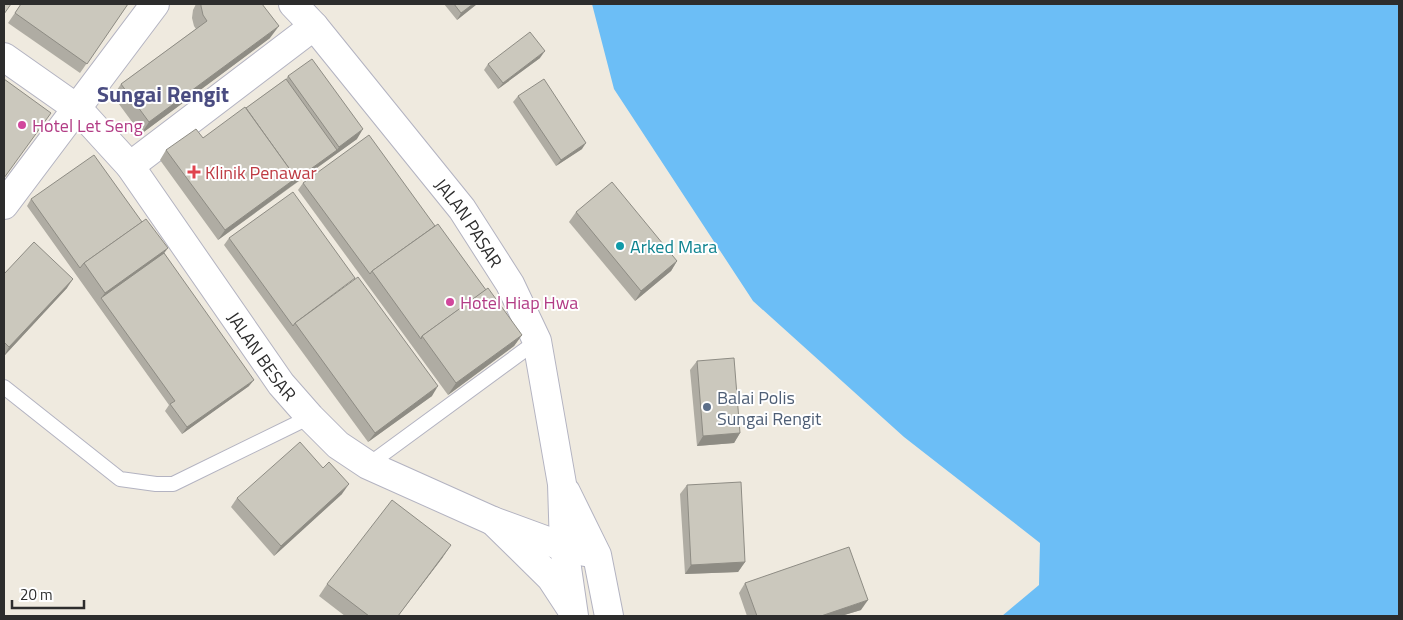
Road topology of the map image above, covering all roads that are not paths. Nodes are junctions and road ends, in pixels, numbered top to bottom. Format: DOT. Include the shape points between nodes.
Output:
graph roads {
  1 [pos="156,4"];
  2 [pos="293,4"];
  3 [pos="314,26"];
  4 [pos="4,57"];
  5 [pos="78,109"];
  6 [pos="130,166"];
  7 [pos="4,205"];
  8 [pos="537,341"];
  9 [pos="4,387"];
  10 [pos="310,418"];
  11 [pos="368,465"];
  12 [pos="562,484"];
  13 [pos="493,521"];
  14 [pos="564,547"];
  15 [pos="597,555"];
  16 [pos="574,614"];
  17 [pos="609,616"];
  1 -- 5 [label="street"];
  2 -- 3 [label="street, JALAN PASAR"];
  3 -- 6 [label="street"];
  3 -- 8 [label="street, JALAN PASAR" via="462,209 510,284"];
  4 -- 5 [label="street, JALAN BESAR"];
  5 -- 6 [label="street, JALAN BESAR"];
  5 -- 7 [label="street"];
  6 -- 10 [label="street, JALAN BESAR" via="281,384"];
  8 -- 11 [label="lane"];
  8 -- 12 [label="street, JALAN PASAR"];
  9 -- 10 [label="lane" via="120,479 156,484 173,484"];
  10 -- 11 [label="street, JALAN BESAR" via="338,445"];
  11 -- 13 [label="street, JALAN BESAR"];
  12 -- 14 [label="street"];
  12 -- 15 [label="street"];
  13 -- 14 [label="street, JALAN BESAR"];
  13 -- 16 [label="street" via="550,578"];
  14 -- 15 [label="street, JALAN BESAR"];
  14 -- 16 [label="street"];
  15 -- 17 [label="street"];
}
